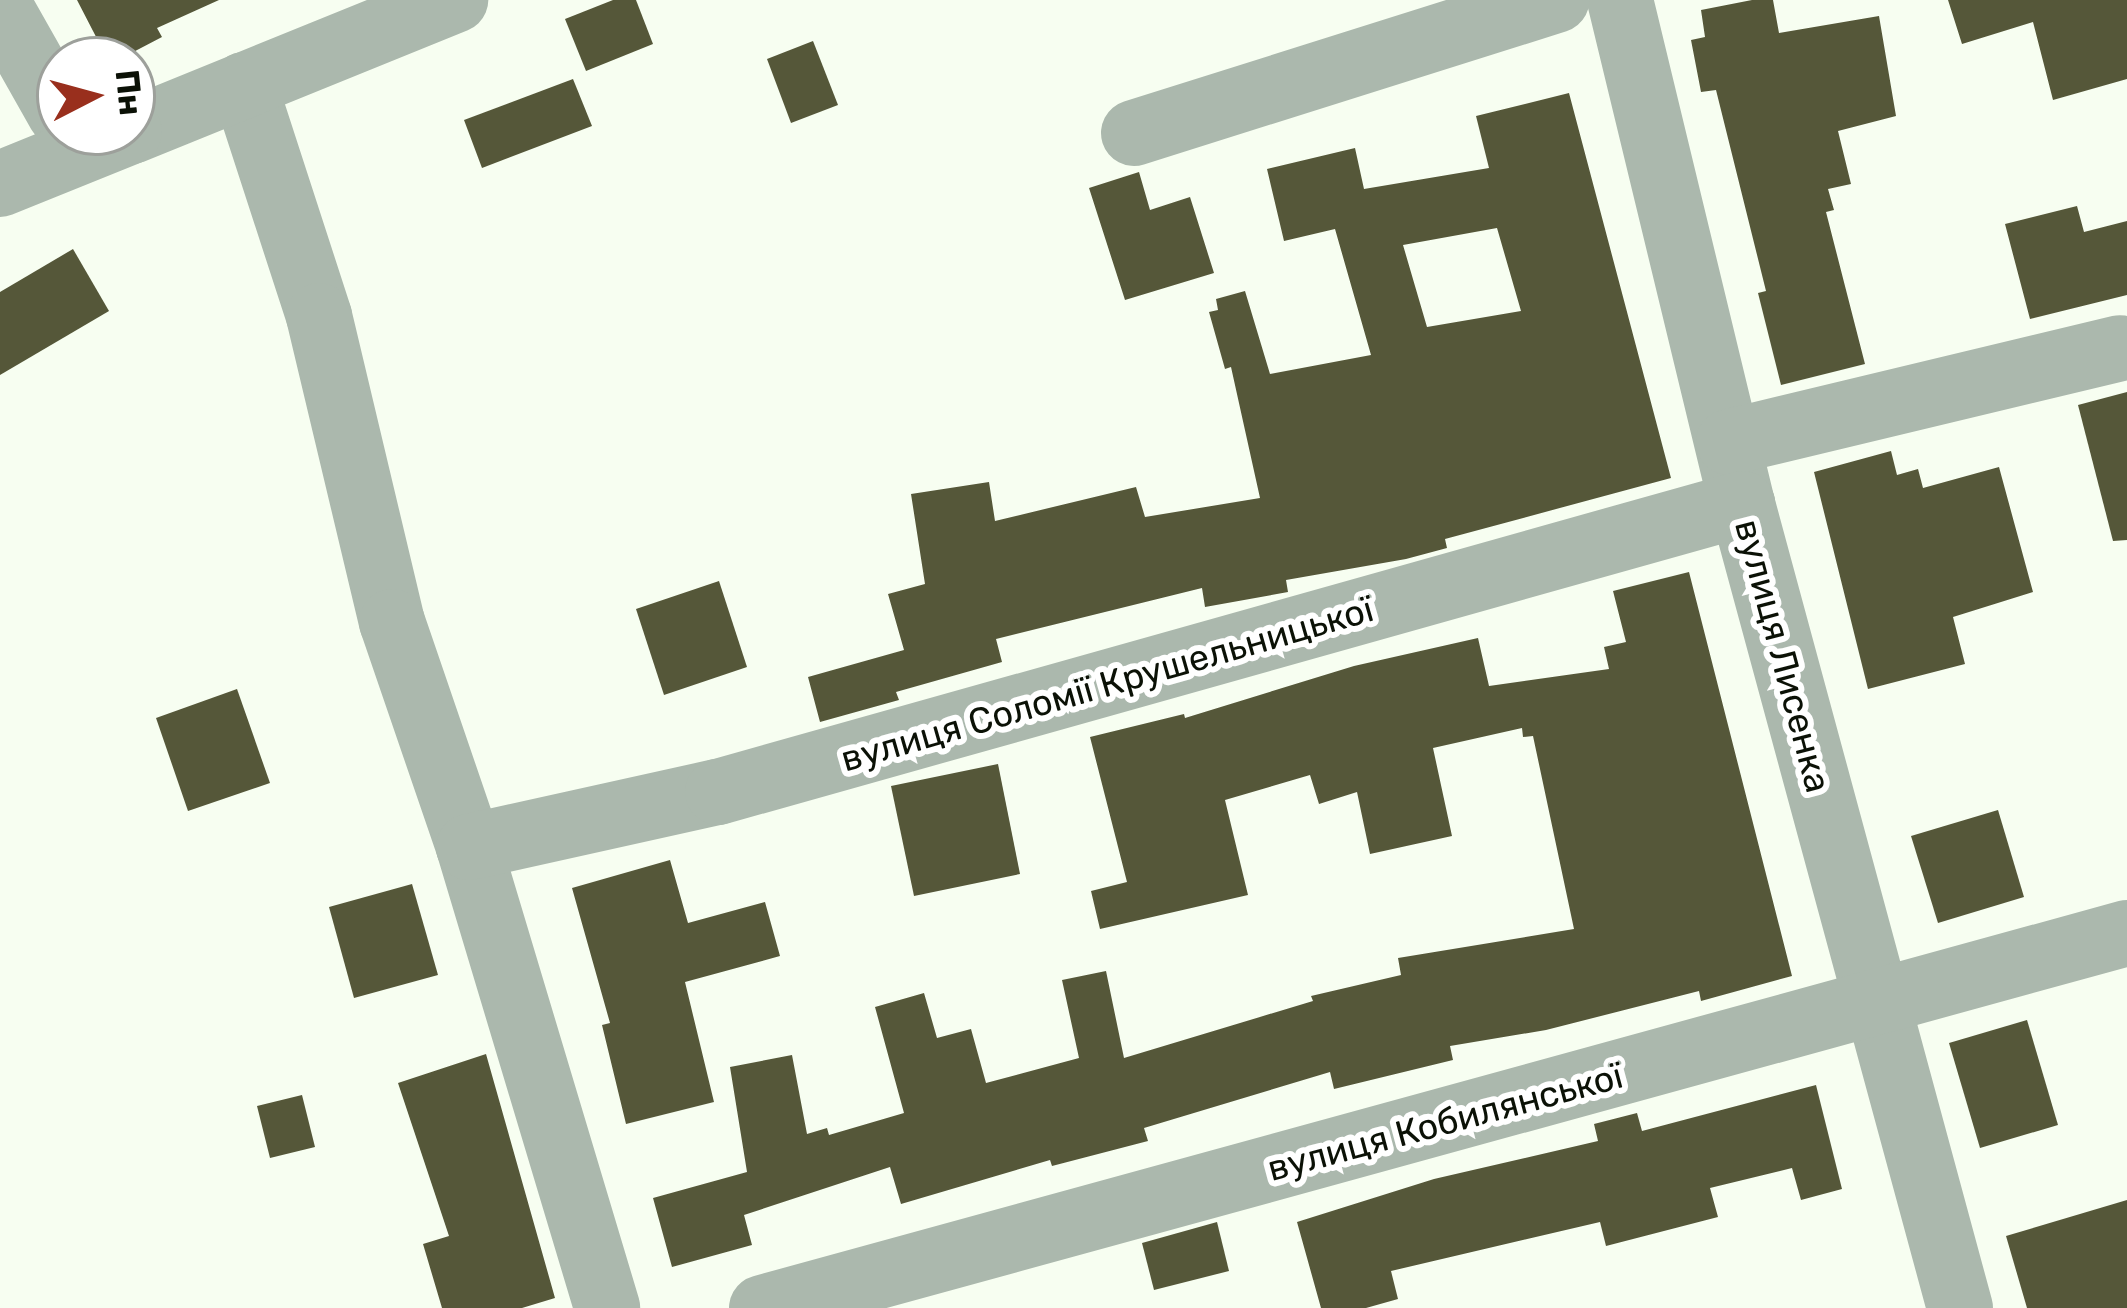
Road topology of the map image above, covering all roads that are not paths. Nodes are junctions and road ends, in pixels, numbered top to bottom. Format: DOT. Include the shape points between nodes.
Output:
graph roads {
  1 [pos="455,0"];
  2 [pos="1557,0"];
  3 [pos="1620,0"];
  4 [pos="0,7"];
  5 [pos="36,54"];
  6 [pos="244,85"];
  7 [pos="156,113"];
  8 [pos="1134,133"];
  9 [pos="51,156"];
  10 [pos="0,184"];
  11 [pos="2120,348"];
  12 [pos="1735,473"];
  13 [pos="469,847"];
  14 [pos="2127,933"];
  15 [pos="1876,1005"];
  16 [pos="608,1308"];
  17 [pos="762,1308"];
  18 [pos="1960,1308"];
  1 -- 6 [label="street"];
  2 -- 8 [label="street"];
  3 -- 12 [label="street, вулиця Лисенка"];
  4 -- 5 [label="street"];
  6 -- 7 [label="street"];
  6 -- 13 [label="street" via="319,316 392,622"];
  9 -- 10 [label="street"];
  11 -- 12 [label="street, вулиця Соломії Крушельницької"];
  12 -- 13 [label="street, вулиця Соломії Крушельницької" via="734,788"];
  12 -- 15 [label="street, вулиця Лисенка"];
  13 -- 16 [label="street"];
  14 -- 15 [label="street, вулиця Кобилянської"];
  15 -- 17 [label="street, вулиця Кобилянської"];
  15 -- 18 [label="street, вулиця Лисенка"];
}
